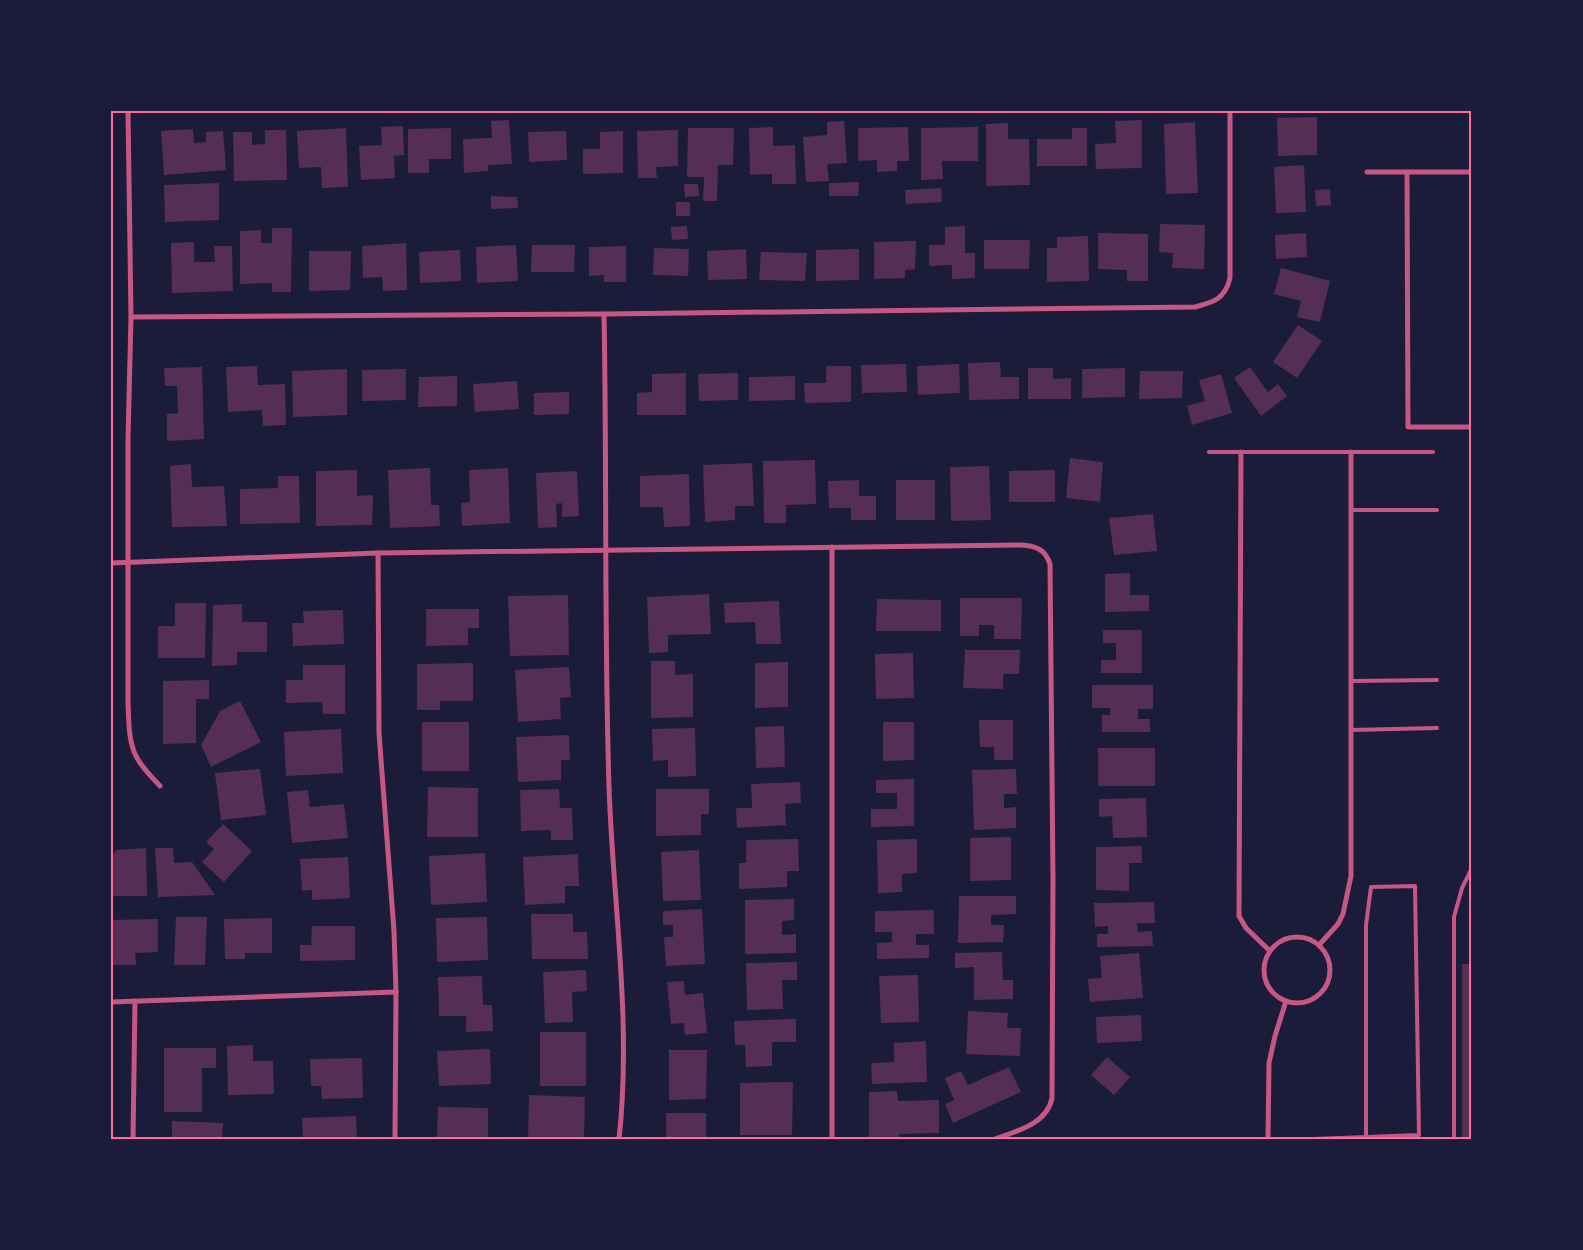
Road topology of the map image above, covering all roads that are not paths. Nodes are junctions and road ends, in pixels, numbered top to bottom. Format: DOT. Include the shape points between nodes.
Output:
graph roads {
  1 [pos="128,111"];
  2 [pos="1230,111"];
  3 [pos="1367,172"];
  4 [pos="1407,172"];
  5 [pos="1472,172"];
  6 [pos="604,314"];
  7 [pos="131,317"];
  8 [pos="1472,426"];
  9 [pos="1209,452"];
  10 [pos="1241,452"];
  11 [pos="1351,452"];
  12 [pos="1433,452"];
  13 [pos="1351,510"];
  14 [pos="1437,510"];
  15 [pos="832,547"];
  16 [pos="605,549"];
  17 [pos="378,553"];
  18 [pos="111,563"];
  19 [pos="128,563"];
  20 [pos="1437,680"];
  21 [pos="1351,681"];
  22 [pos="1437,728"];
  23 [pos="1351,730"];
  24 [pos="160,786"];
  25 [pos="1472,868"];
  26 [pos="1319,945"];
  27 [pos="1270,950"];
  28 [pos="396,992"];
  29 [pos="1286,1001"];
  30 [pos="111,1002"];
  31 [pos="135,1002"];
  32 [pos="1366,1137"];
  33 [pos="133,1139"];
  34 [pos="395,1139"];
  35 [pos="619,1139"];
  36 [pos="832,1139"];
  37 [pos="995,1139"];
  38 [pos="1268,1139"];
  39 [pos="1313,1139"];
  40 [pos="1454,1139"];
  1 -- 7 [label="street"];
  2 -- 6 [label="street" via="1230,278 1225,292 1212,302 1195,307"];
  3 -- 4 [label="street"];
  4 -- 5 [label="street"];
  4 -- 8 [label="street" via="1408,427"];
  6 -- 7 [label="street"];
  6 -- 16 [label="street"];
  7 -- 19 [label="street"];
  9 -- 10 [label="lane"];
  10 -- 11 [label="lane"];
  10 -- 27 [label="street" via="1239,916 1246,928"];
  11 -- 12 [label="lane"];
  11 -- 13 [label="street"];
  13 -- 14 [label="lane"];
  13 -- 21 [label="street"];
  15 -- 16 [label="street"];
  15 -- 36 [label="street"];
  15 -- 37 [label="street" via="1031,546 1040,548 1050,564 1052,1098 1044,1116"];
  16 -- 17 [label="street"];
  16 -- 35 [label="street" via="610,788 624,1001"];
  17 -- 19 [label="street"];
  17 -- 28 [label="street" via="379,733"];
  18 -- 19 [label="street"];
  19 -- 24 [label="street" via="130,735 135,754"];
  20 -- 21 [label="lane"];
  21 -- 23 [label="street"];
  22 -- 23 [label="lane"];
  23 -- 26 [label="street" via="1351,876 1343,914"];
  25 -- 40 [label="lane" via="1454,917"];
  26 -- 27 [label="street" via="1309,939 1288,938"];
  26 -- 29 [label="street" via="1329,964 1325,986 1309,1000 1298,1003"];
  27 -- 29 [label="street" via="1265,960 1266,980 1270,989"];
  28 -- 31 [label="street"];
  28 -- 34 [label="street"];
  29 -- 38 [label="street" via="1269,1063"];
  30 -- 31 [label="street"];
  31 -- 33 [label="street"];
  32 -- 32 [label="lane" via="1419,1135 1415,886 1371,887 1366,925"];
  32 -- 39 [label="lane"];
}
